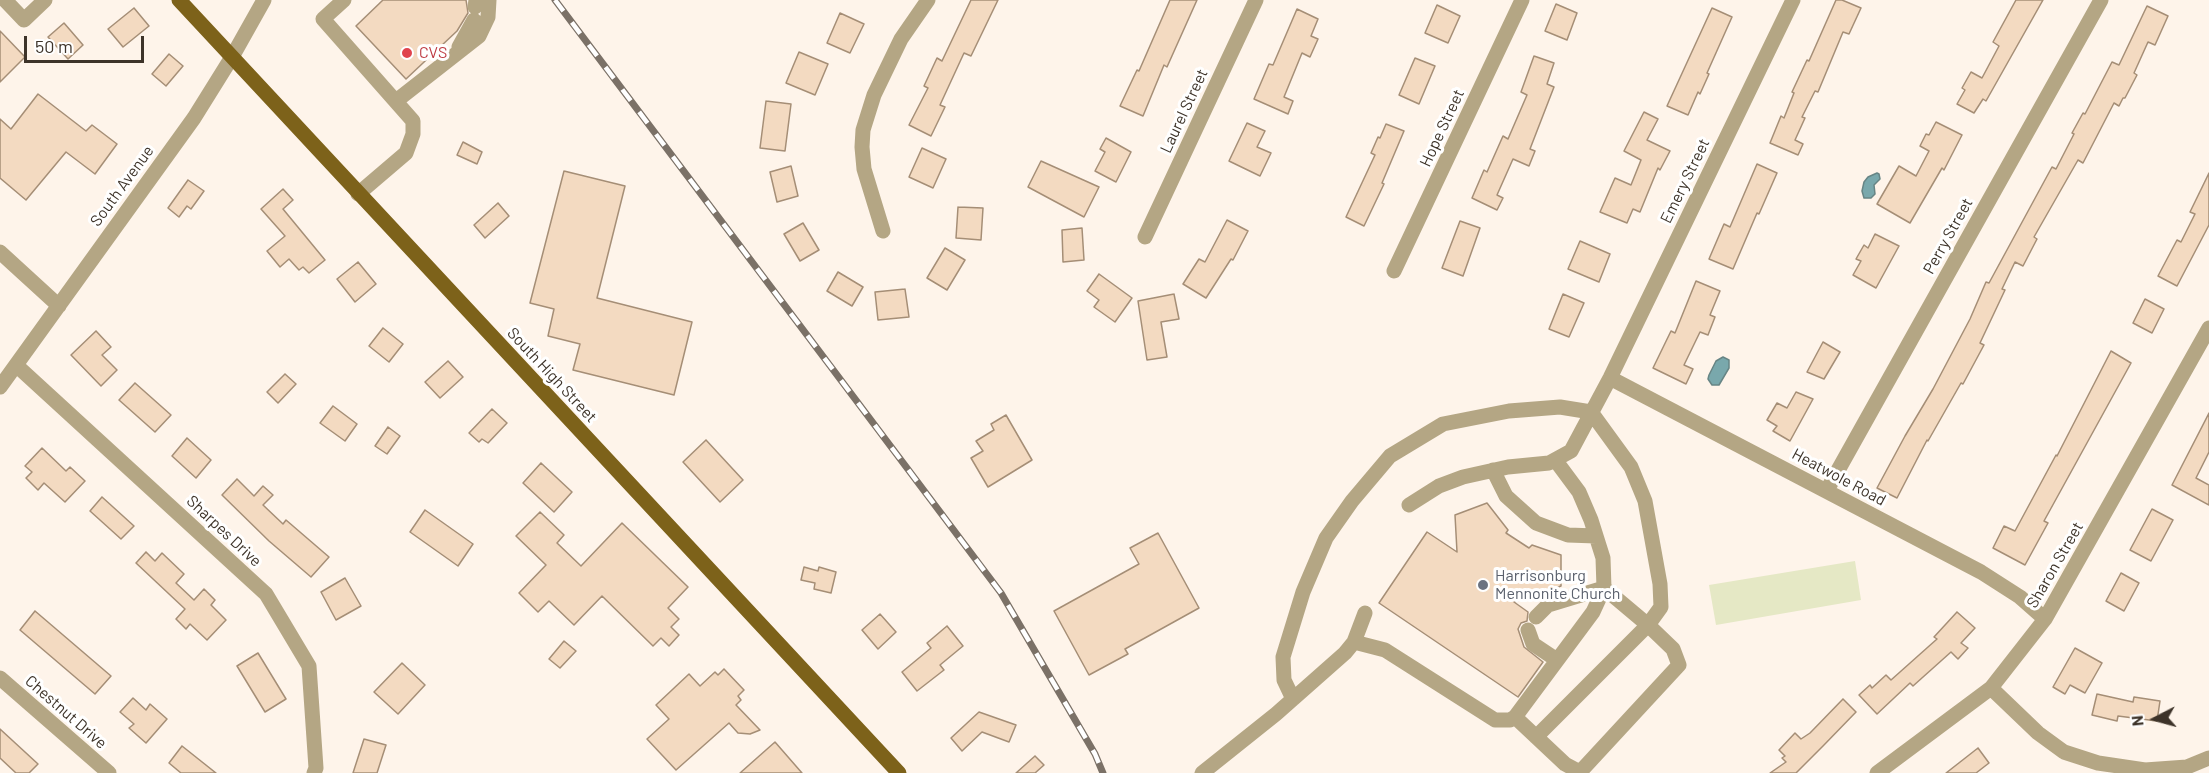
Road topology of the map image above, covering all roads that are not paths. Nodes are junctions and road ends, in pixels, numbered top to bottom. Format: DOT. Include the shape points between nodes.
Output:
graph roads {
  1 [pos="5,0"];
  2 [pos="45,0"];
  3 [pos="179,0"];
  4 [pos="264,0"];
  5 [pos="344,0"];
  6 [pos="489,0"];
  7 [pos="928,0"];
  8 [pos="1256,0"];
  9 [pos="1522,0"];
  10 [pos="1793,0"];
  11 [pos="2101,0"];
  12 [pos="475,9"];
  13 [pos="458,50"];
  14 [pos="232,57"];
  15 [pos="396,101"];
  16 [pos="358,194"];
  17 [pos="883,231"];
  18 [pos="1145,237"];
  19 [pos="0,252"];
  20 [pos="1394,271"];
  21 [pos="58,306"];
  22 [pos="2209,328"];
  23 [pos="16,365"];
  24 [pos="1610,378"];
  25 [pos="0,387"];
  26 [pos="1591,412"];
  27 [pos="1556,461"];
  28 [pos="1493,470"];
  29 [pos="1827,490"];
  30 [pos="1409,505"];
  31 [pos="1596,536"];
  32 [pos="1604,588"];
  33 [pos="1365,613"];
  34 [pos="2045,619"];
  35 [pos="1648,625"];
  36 [pos="1354,642"];
  37 [pos="1557,660"];
  38 [pos="0,678"];
  39 [pos="1991,688"];
  40 [pos="1293,699"];
  41 [pos="1515,717"];
  42 [pos="1536,737"];
  43 [pos="2209,758"];
  44 [pos="2188,770"];
  45 [pos="109,773"];
  46 [pos="314,773"];
  47 [pos="899,773"];
  48 [pos="1202,773"];
  49 [pos="1877,773"];
  1 -- 2 [label="street" via="24,20"];
  3 -- 14 [label="main road, South High Street"];
  4 -- 14 [label="street, South Avenue"];
  5 -- 15 [label="street" via="323,19"];
  6 -- 13 [label="street" via="488,17 479,36"];
  7 -- 17 [label="street" via="902,39 874,95 863,130 864,169"];
  8 -- 18 [label="street, Laurel Street"];
  9 -- 20 [label="street, Hope Street"];
  10 -- 24 [label="street, Emery Street"];
  11 -- 29 [label="street, Perry Street"];
  12 -- 13 [label="street"];
  13 -- 15 [label="street"];
  14 -- 16 [label="main road, South High Street"];
  14 -- 21 [label="street, South Avenue" via="194,118"];
  15 -- 16 [label="street" via="413,121 406,153"];
  16 -- 47 [label="main road, South High Street"];
  19 -- 21 [label="street"];
  21 -- 23 [label="street, South Avenue"];
  22 -- 34 [label="street, Sharon Street"];
  23 -- 25 [label="street, South Avenue"];
  23 -- 46 [label="street, Sharpes Drive" via="266,594 309,666"];
  24 -- 26 [label="street, Emery Street"];
  24 -- 29 [label="street, Heatwole Road"];
  26 -- 27 [label="street, Emery Street" via="1571,451"];
  26 -- 35 [label="street" via="1631,467 1646,501 1661,607"];
  26 -- 40 [label="street" via="1560,406 1443,424 1390,456 1326,538 1303,592 1283,657 1284,680"];
  27 -- 28 [label="street"];
  27 -- 31 [label="street" via="1579,492"];
  28 -- 30 [label="street" via="1448,482"];
  28 -- 31 [label="street" via="1506,496 1536,523 1568,535"];
  29 -- 34 [label="street, Heatwole Road" via="1981,572"];
  31 -- 32 [label="street" via="1603,558"];
  32 -- 35 [label="street"];
  32 -- 37 [label="street" via="1593,612"];
  32 -- 37 [label="street" via="1548,605 1532,624 1533,644"];
  33 -- 36 [label="street"];
  34 -- 39 [label="street, Sharon Street"];
  35 -- 42 [label="street"];
  35 -- 42 [label="street" via="1672,650 1680,665 1580,772 1565,764"];
  36 -- 40 [label="street"];
  36 -- 41 [label="street" via="1385,650 1495,720"];
  37 -- 41 [label="street"];
  38 -- 45 [label="street, Chestnut Drive"];
  39 -- 44 [label="street" via="2038,734 2064,752 2098,763 2145,770"];
  39 -- 49 [label="street, Sharon Street"];
  40 -- 48 [label="street"];
  41 -- 42 [label="street"];
  43 -- 44 [label="street"];
}
